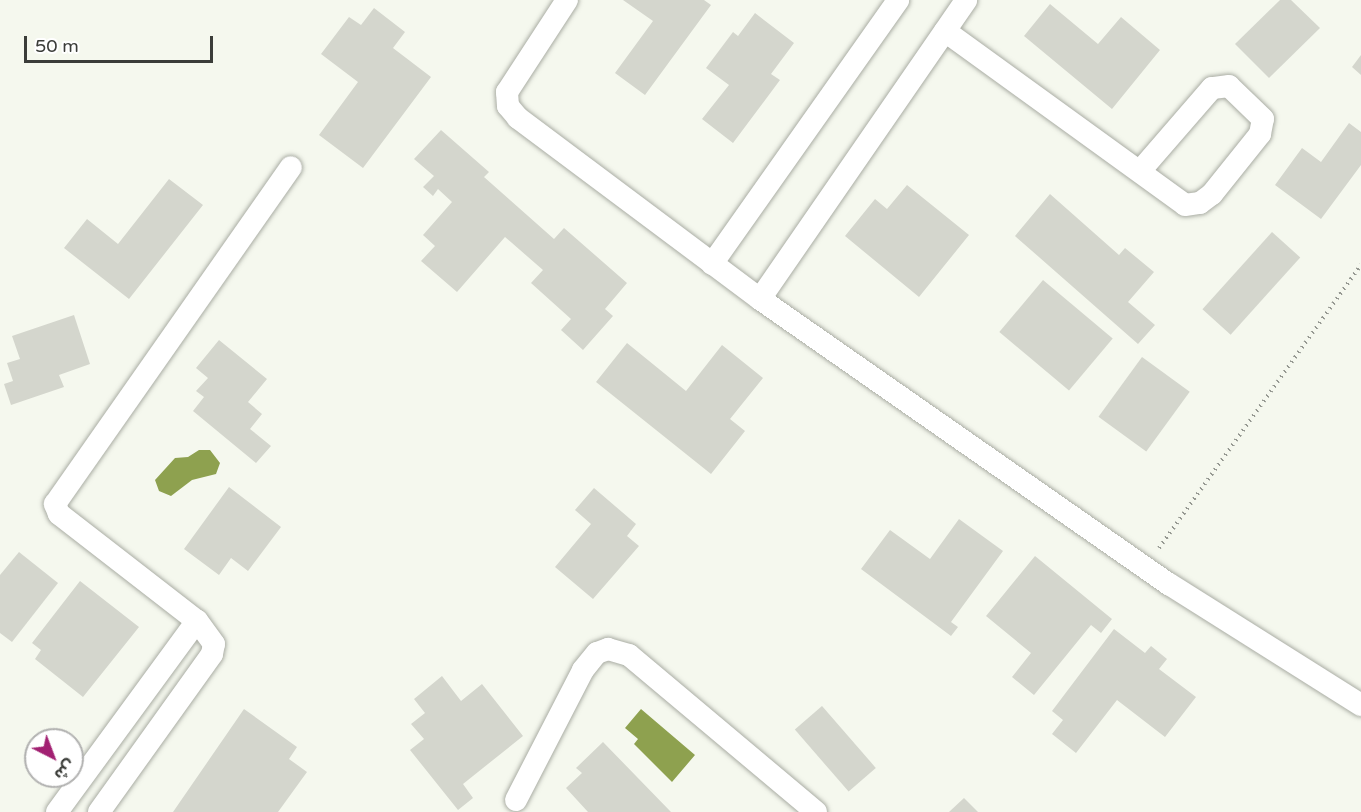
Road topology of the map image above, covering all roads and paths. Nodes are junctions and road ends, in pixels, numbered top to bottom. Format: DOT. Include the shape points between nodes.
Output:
graph roads {
  1 [pos="567,0"];
  2 [pos="898,0"];
  3 [pos="966,0"];
  4 [pos="945,31"];
  5 [pos="291,167"];
  6 [pos="1141,170"];
  7 [pos="712,264"];
  8 [pos="1361,265"];
  9 [pos="760,299"];
  10 [pos="1145,567"];
  11 [pos="197,621"];
  12 [pos="1361,705"];
  13 [pos="516,800"];
  14 [pos="57,812"];
  15 [pos="99,812"];
  16 [pos="816,812"];
  1 -- 7 [label="street" via="510,85 508,106"];
  2 -- 7 [label="street"];
  3 -- 4 [label="street"];
  4 -- 6 [label="street"];
  4 -- 9 [label="street"];
  5 -- 11 [label="street" via="55,504 59,514"];
  6 -- 6 [label="street" via="1181,204 1200,203 1212,194 1260,134 1263,119 1229,86 1212,88"];
  7 -- 9 [label="street"];
  8 -- 10 [label="path"];
  9 -- 10 [label="street"];
  10 -- 12 [label="street"];
  11 -- 14 [label="street"];
  11 -- 15 [label="street" via="212,638 212,654"];
  13 -- 16 [label="street" via="583,670 597,653 619,650"];
}
